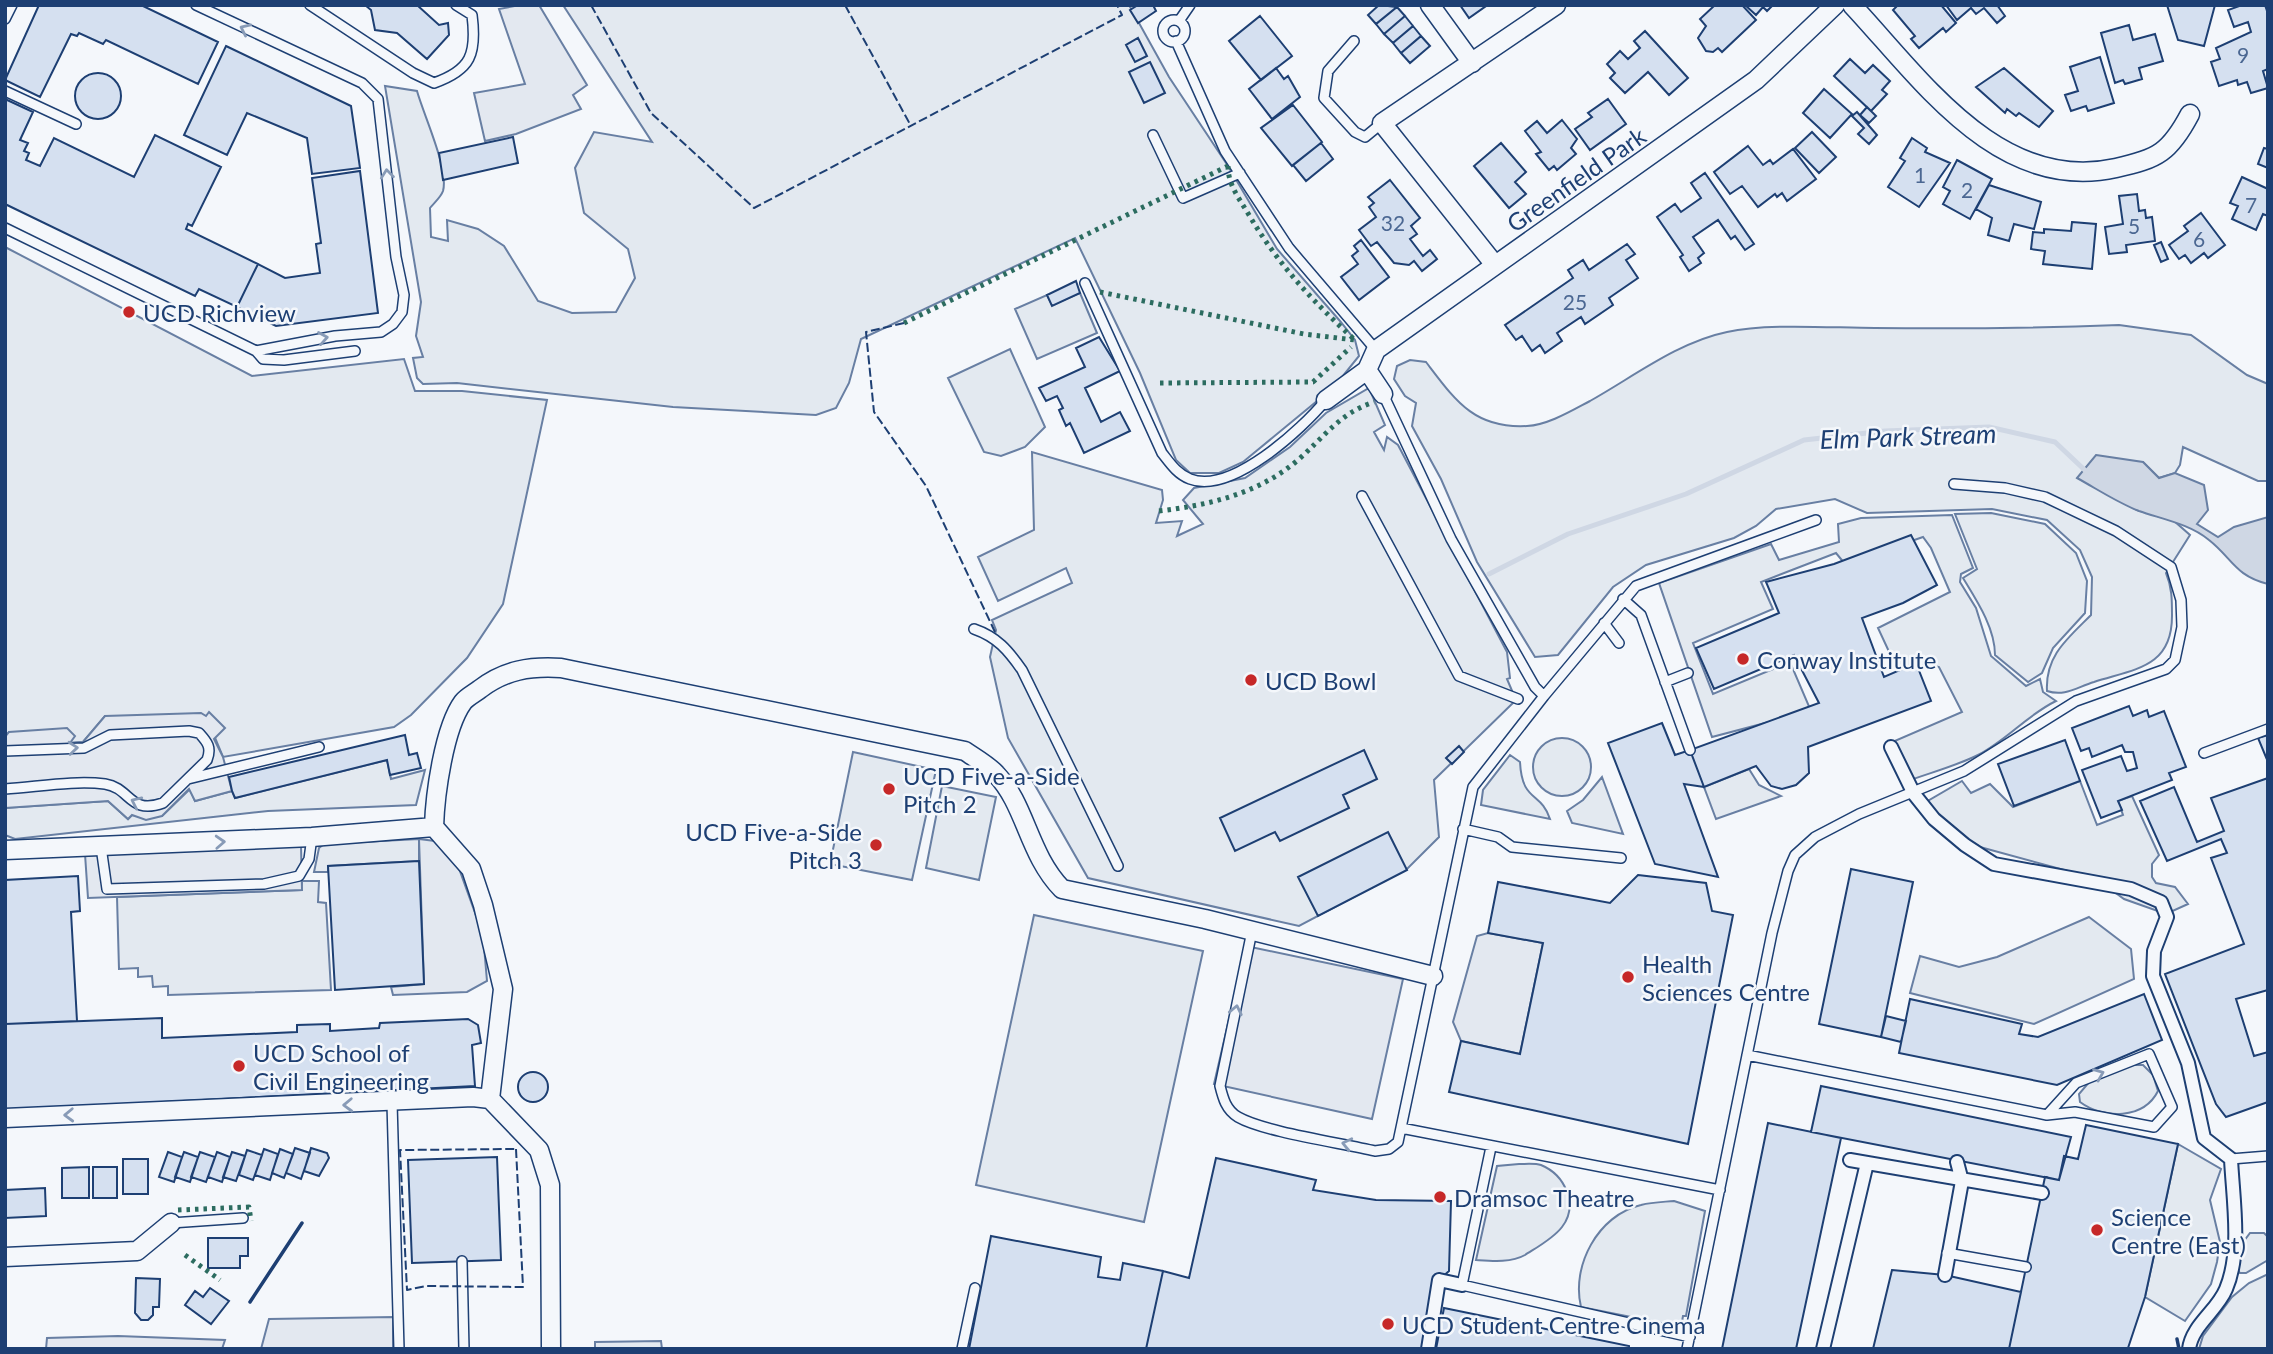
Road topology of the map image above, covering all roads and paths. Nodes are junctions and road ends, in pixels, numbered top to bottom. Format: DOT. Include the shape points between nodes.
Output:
graph roads {
  1 [pos="12,5"];
  2 [pos="196,5"];
  3 [pos="310,5"];
  4 [pos="456,5"];
  5 [pos="1190,5"];
  6 [pos="1430,5"];
  7 [pos="1556,5"];
  8 [pos="1835,5"];
  9 [pos="1852,5"];
  10 [pos="5,19"];
  11 [pos="1179,20"];
  12 [pos="1176,41"];
  13 [pos="1354,41"];
  14 [pos="1472,63"];
  15 [pos="5,90"];
  16 [pos="2190,114"];
  17 [pos="1382,123"];
  18 [pos="76,124"];
  19 [pos="1153,135"];
  20 [pos="1240,173"];
  21 [pos="5,228"];
  22 [pos="1494,265"];
  23 [pos="1085,283"];
  24 [pos="1376,350"];
  25 [pos="256,351"];
  26 [pos="355,351"];
  27 [pos="1367,370"];
  28 [pos="1384,394"];
  29 [pos="1326,400"];
  30 [pos="1954,484"];
  31 [pos="1362,496"];
  32 [pos="1816,520"];
  33 [pos="1623,599"];
  34 [pos="1605,623"];
  35 [pos="974,629"];
  36 [pos="1619,643"];
  37 [pos="1688,673"];
  38 [pos="1665,682"];
  39 [pos="1544,696"];
  40 [pos="1518,699"];
  41 [pos="2268,729"];
  42 [pos="319,747"];
  43 [pos="1891,747"];
  44 [pos="1690,750"];
  45 [pos="5,751"];
  46 [pos="2204,752"];
  47 [pos="186,779"];
  48 [pos="5,789"];
  49 [pos="1914,794"];
  50 [pos="434,827"];
  51 [pos="1463,829"];
  52 [pos="312,837"];
  53 [pos="101,847"];
  54 [pos="5,850"];
  55 [pos="1621,858"];
  56 [pos="1118,866"];
  57 [pos="1252,931"];
  58 [pos="1433,976"];
  59 [pos="1747,1055"];
  60 [pos="490,1099"];
  61 [pos="392,1103"];
  62 [pos="2048,1115"];
  63 [pos="5,1118"];
  64 [pos="1401,1128"];
  65 [pos="1491,1147"];
  66 [pos="2268,1156"];
  67 [pos="1850,1160"];
  68 [pos="2231,1160"];
  69 [pos="1957,1162"];
  70 [pos="1867,1163"];
  71 [pos="1962,1181"];
  72 [pos="1720,1190"];
  73 [pos="2042,1193"];
  74 [pos="243,1218"];
  75 [pos="171,1223"];
  76 [pos="1947,1254"];
  77 [pos="5,1257"];
  78 [pos="462,1261"];
  79 [pos="2026,1267"];
  80 [pos="1945,1275"];
  81 [pos="1462,1285"];
  82 [pos="975,1288"];
  83 [pos="1690,1337"];
  84 [pos="399,1349"];
  85 [pos="464,1349"];
  86 [pos="551,1349"];
  87 [pos="962,1349"];
  88 [pos="1428,1349"];
  89 [pos="1687,1349"];
  90 [pos="1823,1349"];
  91 [pos="2189,1349"];
  1 -- 10 [label="lane"];
  25 -- 2 [label="lane, one-way" via="381,332 402,312 404,295 379,99 362,83"];
  3 -- 4 [label="lane" via="434,83 457,75 471,55 472,15"];
  5 -- 11 [label="lane"];
  6 -- 14 [label="street"];
  7 -- 14 [label="street"];
  8 -- 22 [label="street, Greenfield Park" via="1756,80"];
  9 -- 16 [label="street" via="1964,124 2017,158 2048,169 2108,170 2144,162 2176,140"];
  11 -- 12 [label="lane" via="1185,33"];
  11 -- 12 [label="lane" via="1163,27 1166,38"];
  12 -- 20 [label="lane" via="1225,151"];
  13 -- 17 [label="lane" via="1328,71 1324,98 1364,137"];
  14 -- 17 [label="street"];
  15 -- 18 [label="lane"];
  17 -- 22 [label="street"];
  19 -- 20 [label="lane" via="1183,198"];
  20 -- 24 [label="lane" via="1289,248"];
  21 -- 25 [label="lane"];
  22 -- 24 [label="street, Greenfield Park"];
  23 -- 29 [label="lane" via="1162,453 1190,480 1232,475 1280,444"];
  24 -- 27 [label="street"];
  25 -- 26 [label="lane" via="271,361"];
  27 -- 28 [label="street"];
  27 -- 29 [label="street"];
  28 -- 39 [label="lane" via="1451,539"];
  30 -- 49 [label="lane" via="2045,497 2161,559 2176,576 2181,600 2180,647 2166,669 2076,701 1964,771"];
  31 -- 40 [label="lane" via="1459,676"];
  32 -- 33 [label="lane" via="1658,575"];
  33 -- 34 [label="lane"];
  33 -- 38 [label="lane" via="1641,615"];
  34 -- 36 [label="lane"];
  34 -- 39 [label="lane"];
  35 -- 56 [label="lane" via="991,635 1022,670"];
  37 -- 38 [label="lane"];
  38 -- 44 [label="lane"];
  39 -- 51 [label="lane" via="1473,787"];
  41 -- 46 [label="lane"];
  42 -- 47 [label="lane"];
  43 -- 49 [label="street"];
  45 -- 47 [label="lane, one-way" via="84,748 110,735 189,731 199,733 210,752"];
  47 -- 48 [label="lane, one-way" via="163,803 142,807 106,784"];
  49 -- 59 [label="lane" via="1830,827 1796,855 1781,894"];
  49 -- 68 [label="street" via="1934,819 1994,864 2131,890 2161,902 2167,917 2154,951 2153,976 2188,1063 2204,1138"];
  50 -- 52 [label="street"];
  50 -- 57 [label="street" via="445,746 463,701 499,675 535,666 561,668 965,751 996,774 1012,796 1046,873 1062,888"];
  50 -- 60 [label="street" via="471,869 503,989"];
  51 -- 55 [label="lane" via="1498,837 1512,848"];
  51 -- 58 [label="lane"];
  53 -- 52 [label="street, one-way"];
  52 -- 53 [label="lane" via="309,859 299,876 264,884 107,889"];
  53 -- 54 [label="street"];
  57 -- 58 [label="street"];
  64 -- 57 [label="lane, one-way" via="1398,1142 1375,1151 1257,1124 1238,1117 1225,1105 1220,1086"];
  58 -- 64 [label="lane"];
  59 -- 62 [label="lane"];
  59 -- 72 [label="lane"];
  60 -- 61 [label="street"];
  60 -- 86 [label="street" via="539,1150 550,1185"];
  61 -- 63 [label="street, one-way"];
  61 -- 84 [label="lane"];
  62 -- 62 [label="lane, one-way" via="2076,1083 2149,1054 2172,1107 2154,1127 2075,1112"];
  64 -- 65 [label="lane"];
  65 -- 72 [label="lane"];
  65 -- 81 [label="lane"];
  66 -- 68 [label="lane"];
  67 -- 70 [label="street"];
  68 -- 91 [label="street" via="2234,1227 2226,1290 2190,1338"];
  69 -- 71 [label="street"];
  70 -- 71 [label="street"];
  70 -- 90 [label="street"];
  71 -- 73 [label="street"];
  71 -- 76 [label="street"];
  72 -- 83 [label="lane"];
  74 -- 75 [label="lane"];
  75 -- 77 [label="street" via="137,1251"];
  76 -- 79 [label="lane"];
  76 -- 80 [label="street"];
  78 -- 85 [label="lane"];
  81 -- 83 [label="lane"];
  81 -- 88 [label="street" via="1439,1280"];
  82 -- 87 [label="lane"];
  83 -- 89 [label="lane"];
}
